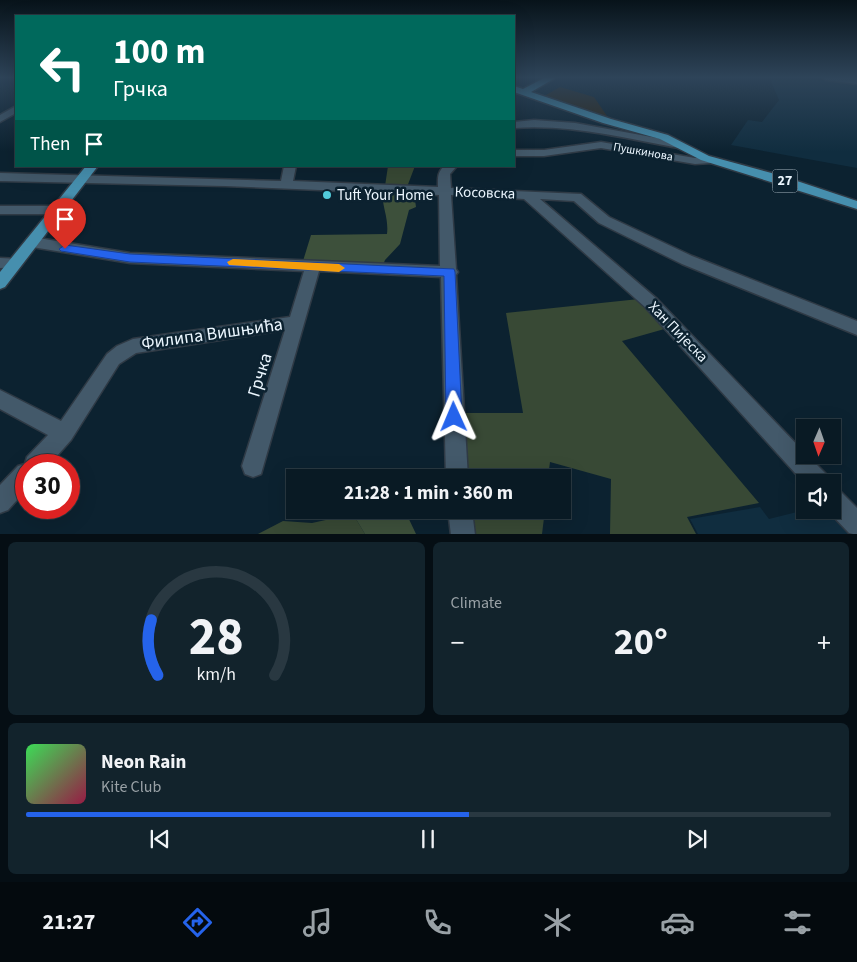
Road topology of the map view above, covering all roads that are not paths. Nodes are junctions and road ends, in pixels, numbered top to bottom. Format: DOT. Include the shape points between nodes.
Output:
graph roads {
  1 [pos="551,102"];
  2 [pos="15,110"];
  3 [pos="0,119"];
  4 [pos="515,125"];
  5 [pos="679,145"];
  6 [pos="515,153"];
  7 [pos="711,160"];
  8 [pos="91,167"];
  9 [pos="290,167"];
  10 [pos="450,167"];
  11 [pos="0,176"];
  12 [pos="82,178"];
  13 [pos="286,185"];
  14 [pos="445,191"];
  15 [pos="526,194"];
  16 [pos="857,205"];
  17 [pos="0,210"];
  18 [pos="57,210"];
  19 [pos="32,242"];
  20 [pos="0,263"];
  21 [pos="15,263"];
  22 [pos="313,266"];
  23 [pos="450,272"];
  24 [pos="0,283"];
  25 [pos="297,322"];
  26 [pos="857,328"];
  27 [pos="0,399"];
  28 [pos="64,433"];
  29 [pos="45,454"];
  30 [pos="252,466"];
  31 [pos="457,469"];
  32 [pos="811,474"];
  33 [pos="15,486"];
  34 [pos="0,502"];
  35 [pos="841,508"];
  36 [pos="461,519"];
  37 [pos="857,525"];
  38 [pos="463,534"];
  1 -- 5 [label="main road, 27"];
  2 -- 3 [label="street"];
  4 -- 5 [label="street" via="562,125"];
  5 -- 7 [label="main road, 27"];
  6 -- 7 [label="street, Пушкинова" via="544,153 601,145 695,161"];
  7 -- 16 [label="main road, 27"];
  8 -- 12 [label="main road"];
  9 -- 13 [label="street"];
  10 -- 14 [label="street" via="444,173"];
  11 -- 12 [label="street, Косовска"];
  12 -- 13 [label="street, Косовска"];
  12 -- 18 [label="main road"];
  13 -- 14 [label="street, Косовска"];
  14 -- 15 [label="street, Косовска"];
  14 -- 23 [label="street"];
  15 -- 26 [label="street, Косовска" via="577,197 604,220 687,260"];
  15 -- 32 [label="street, Хан Пијеска" via="651,303"];
  17 -- 18 [label="street"];
  18 -- 19 [label="main road"];
  19 -- 21 [label="main road"];
  19 -- 22 [label="street" via="126,258"];
  20 -- 21 [label="street"];
  21 -- 24 [label="main road"];
  22 -- 23 [label="street"];
  22 -- 25 [label="street, Грчка"];
  23 -- 31 [label="street"];
  25 -- 28 [label="street, Филипа Вишњића" via="133,346 113,359"];
  25 -- 30 [label="street, Грчка"];
  27 -- 28 [label="street"];
  28 -- 29 [label="street, Филипа Вишњића"];
  33 -- 34 [label="street"];
  35 -- 37 [label="street"];
  36 -- 38 [label="street"];
}
